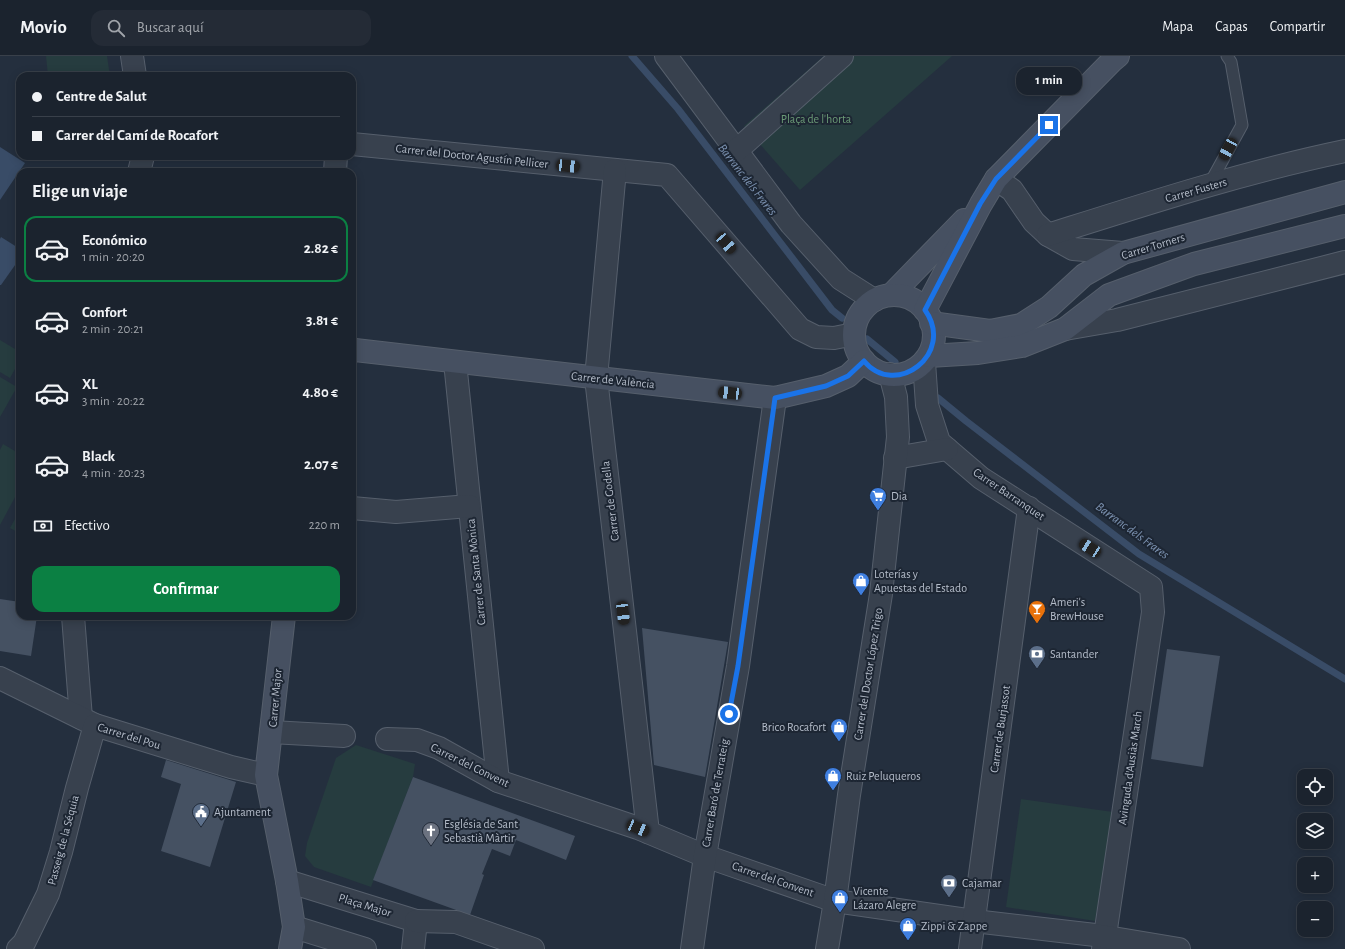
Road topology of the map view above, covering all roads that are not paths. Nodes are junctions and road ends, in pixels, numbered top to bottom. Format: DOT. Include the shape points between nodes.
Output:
graph roads {
  1 [pos="132,56"];
  2 [pos="666,56"];
  3 [pos="842,56"];
  4 [pos="1118,56"];
  5 [pos="1227,56"];
  6 [pos="134,72"];
  7 [pos="356,144"];
  8 [pos="736,151"];
  9 [pos="1345,151"];
  10 [pos="615,170"];
  11 [pos="996,179"];
  12 [pos="1208,186"];
  13 [pos="1345,192"];
  14 [pos="980,204"];
  15 [pos="1345,226"];
  16 [pos="1048,234"];
  17 [pos="1123,253"];
  18 [pos="1345,262"];
  19 [pos="882,298"];
  20 [pos="928,317"];
  21 [pos="1065,329"];
  22 [pos="854,334"];
  23 [pos="356,350"];
  24 [pos="926,359"];
  25 [pos="864,361"];
  26 [pos="455,362"];
  27 [pos="890,374"];
  28 [pos="596,378"];
  29 [pos="775,398"];
  30 [pos="947,448"];
  31 [pos="895,458"];
  32 [pos="469,506"];
  33 [pos="356,508"];
  34 [pos="1029,508"];
  35 [pos="1151,587"];
  36 [pos="74,620"];
  37 [pos="284,620"];
  38 [pos="0,678"];
  39 [pos="88,722"];
  40 [pos="271,732"];
  41 [pos="344,736"];
  42 [pos="387,739"];
  43 [pos="266,775"];
  44 [pos="498,781"];
  45 [pos="648,832"];
  46 [pos="705,856"];
  47 [pos="287,881"];
  48 [pos="835,901"];
  49 [pos="416,921"];
  50 [pos="974,921"];
  51 [pos="294,927"];
  52 [pos="1104,943"];
  53 [pos="18,949"];
  54 [pos="290,949"];
  55 [pos="365,949"];
  56 [pos="412,949"];
  57 [pos="533,949"];
  58 [pos="692,949"];
  59 [pos="827,949"];
  60 [pos="970,949"];
  61 [pos="1179,949"];
  1 -- 6 [label="street"];
  2 -- 8 [label="street"];
  3 -- 8 [label="street"];
  4 -- 11 [label="street"];
  5 -- 12 [label="lane" via="1231,62 1242,125"];
  7 -- 10 [label="street, Carrer del Doctor Agustín Pellicer"];
  8 -- 19 [label="street" via="791,224 841,279"];
  9 -- 12 [label="street, Carrer Fusters"];
  10 -- 22 [label="street, Carrer del Doctor Agustín Pellicer" via="667,175 800,329 816,337 834,338"];
  10 -- 28 [label="street, Carrer de Godella"];
  11 -- 14 [label="street"];
  11 -- 16 [label="street" via="1012,190 1034,222"];
  12 -- 16 [label="street, Carrer Fusters"];
  13 -- 17 [label="street, Carrer Torners"];
  14 -- 19 [label="street"];
  14 -- 20 [label="street"];
  15 -- 21 [label="street" via="1194,264 1110,295"];
  16 -- 17 [label="street" via="1073,249"];
  17 -- 20 [label="street, Carrer Torners" via="1084,275 1049,307 1021,325 990,331"];
  18 -- 21 [label="street" via="1117,320"];
  19 -- 20 [label="street" via="897,295 916,301"];
  19 -- 22 [label="street" via="864,308 857,319"];
  20 -- 24 [label="street" via="934,337"];
  21 -- 24 [label="street" via="1022,346"];
  22 -- 25 [label="street" via="857,351"];
  23 -- 26 [label="street, Carrer de València"];
  24 -- 27 [label="street" via="912,370"];
  24 -- 30 [label="street, Carrer Barranquet" via="927,405 939,442"];
  25 -- 27 [label="street" via="869,367"];
  25 -- 29 [label="street, Carrer de València" via="848,376 826,386"];
  26 -- 28 [label="street, Carrer de València"];
  26 -- 32 [label="street, Carrer de Santa Mònica"];
  27 -- 31 [label="street, Carrer del Doctor López Trigo" via="896,397 898,437"];
  28 -- 29 [label="street, Carrer de València"];
  28 -- 45 [label="street, Carrer de Godella"];
  29 -- 46 [label="street, Carrer Baró de Terrateig" via="738,666"];
  30 -- 31 [label="street"];
  30 -- 34 [label="street, Carrer Barranquet" via="981,478"];
  31 -- 48 [label="street, Carrer del Doctor López Trigo" via="881,594"];
  32 -- 33 [label="street" via="396,512"];
  32 -- 44 [label="street, Carrer de Santa Mònica"];
  34 -- 35 [label="street, Carrer Barranquet"];
  34 -- 50 [label="street, Carrer de Burjassot"];
  35 -- 52 [label="street, Avinguda d'Ausiàs March" via="1153,612"];
  36 -- 39 [label="street"];
  37 -- 40 [label="street, Carrer Major"];
  38 -- 39 [label="street, Carrer del Pou"];
  39 -- 43 [label="street, Carrer del Pou" via="231,767"];
  39 -- 53 [label="street, Passeig de la Séquia" via="77,788 61,852 48,894 24,943"];
  40 -- 41 [label="street, Carrer Major"];
  40 -- 43 [label="street"];
  42 -- 44 [label="street, Carrer del Convent" via="417,740 439,748"];
  43 -- 47 [label="street"];
  44 -- 45 [label="street, Carrer del Convent"];
  45 -- 46 [label="street, Carrer del Convent"];
  46 -- 48 [label="street, Carrer del Convent"];
  46 -- 58 [label="street, Carrer Baró de Terrateig"];
  47 -- 49 [label="street, Plaça Major"];
  47 -- 51 [label="street"];
  48 -- 50 [label="street, Carrer del Convent"];
  48 -- 59 [label="street, Carrer del Doctor López Trigo"];
  49 -- 56 [label="street"];
  49 -- 57 [label="street, Plaça Major" via="456,922"];
  50 -- 52 [label="street, Carrer del Convent"];
  50 -- 60 [label="street, Carrer de Burjassot"];
  51 -- 54 [label="street"];
  51 -- 55 [label="street"];
  52 -- 61 [label="street, Carrer del Convent"];
}
